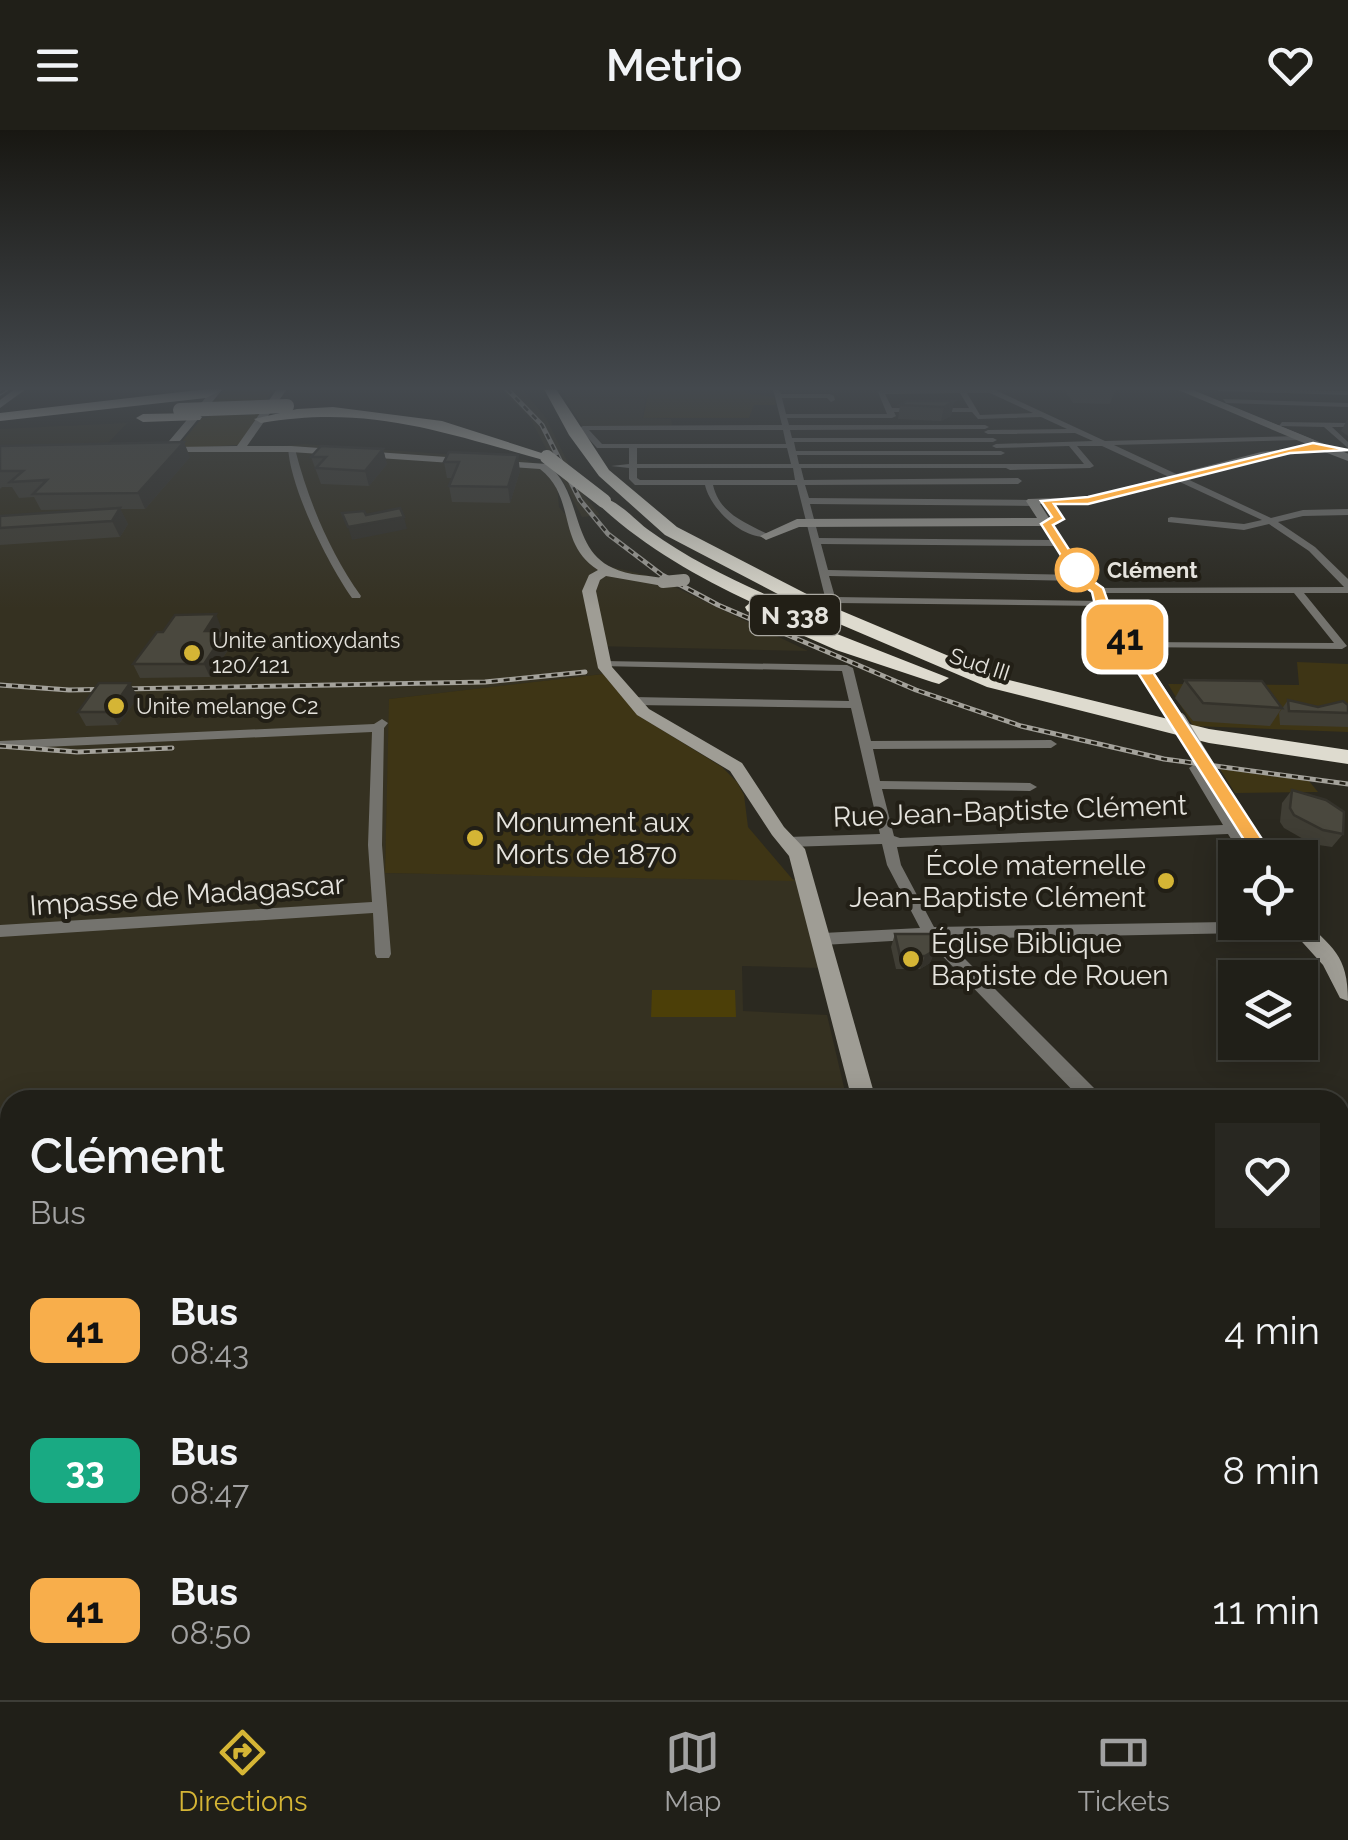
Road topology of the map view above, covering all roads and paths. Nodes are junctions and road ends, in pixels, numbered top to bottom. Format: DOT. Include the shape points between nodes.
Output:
graph roads {
  1 [pos="296,462"];
  2 [pos="496,462"];
  3 [pos="554,462"];
  4 [pos="597,462"];
  5 [pos="632,462"];
  6 [pos="795,462"];
  7 [pos="1006,462"];
  8 [pos="1087,462"];
  9 [pos="1144,462"];
  10 [pos="1239,462"];
  11 [pos="615,466"];
  12 [pos="632,466"];
  13 [pos="796,466"];
  14 [pos="1009,467"];
  15 [pos="1176,477"];
  16 [pos="1018,481"];
  17 [pos="709,484"];
  18 [pos="800,484"];
  19 [pos="805,501"];
  20 [pos="1038,501"];
  21 [pos="1348,512"];
  22 [pos="1171,520"];
  23 [pos="1273,522"];
  24 [pos="811,523"];
  25 [pos="1046,524"];
  26 [pos="766,536"];
  27 [pos="815,541"];
  28 [pos="1059,543"];
  29 [pos="605,571"];
  30 [pos="824,573"];
  31 [pos="1082,578"];
  32 [pos="689,580"];
  33 [pos="1348,588"];
  34 [pos="1298,592"];
  35 [pos="346,593"];
  36 [pos="1100,597"];
  37 [pos="1130,645"];
  38 [pos="603,664"];
  39 [pos="939,678"];
  40 [pos="632,701"];
  41 [pos="856,705"];
  42 [pos="1051,744"];
  43 [pos="0,745"];
  44 [pos="865,745"];
  45 [pos="1348,758"];
  46 [pos="1195,768"];
  47 [pos="1348,768"];
  48 [pos="875,785"];
  49 [pos="1030,787"];
  50 [pos="1232,829"];
  51 [pos="888,839"];
  52 [pos="1239,840"];
  53 [pos="1253,840"];
  54 [pos="788,842"];
  55 [pos="378,907"];
  56 [pos="1218,925"];
  57 [pos="0,932"];
  58 [pos="930,933"];
  59 [pos="823,939"];
  60 [pos="1312,940"];
  61 [pos="383,954"];
  62 [pos="1348,992"];
  63 [pos="861,1090"];
  64 [pos="1084,1090"];
  1 -- 35 [label="street"];
  2 -- 29 [label="street" via="551,471 576,519 582,552"];
  3 -- 39 [label="highway, Sud III / N 338, bridge" via="628,523 702,570"];
  4 -- 45 [label="highway, Sud III" via="682,538 776,588 977,677 1208,736"];
  5 -- 12 [label="street"];
  6 -- 13 [label="street"];
  7 -- 14 [label="street"];
  8 -- 14 [label="street"];
  9 -- 15 [label="street"];
  10 -- 15 [label="street"];
  11 -- 12 [label="street"];
  12 -- 13 [label="street"];
  12 -- 17 [label="street" via="638,483"];
  13 -- 14 [label="street"];
  13 -- 18 [label="street"];
  14 -- 16 [label="street"];
  15 -- 20 [label="street" via="1083,501"];
  15 -- 23 [label="street"];
  16 -- 18 [label="street"];
  16 -- 20 [label="street"];
  17 -- 18 [label="street"];
  17 -- 26 [label="street" via="714,501 737,523"];
  18 -- 19 [label="street"];
  19 -- 20 [label="street"];
  19 -- 24 [label="street"];
  20 -- 25 [label="street" via="1058,519"];
  21 -- 23 [label="street"];
  22 -- 23 [label="street" via="1232,527"];
  23 -- 33 [label="street" via="1312,549"];
  24 -- 25 [label="street"];
  24 -- 26 [label="street"];
  24 -- 27 [label="street"];
  25 -- 28 [label="street"];
  27 -- 28 [label="street"];
  27 -- 30 [label="street"];
  28 -- 31 [label="street"];
  29 -- 32 [label="street, bridge"];
  29 -- 38 [label="street" via="589,591"];
  30 -- 31 [label="street"];
  30 -- 36 [label="street" via="831,602"];
  31 -- 36 [label="street"];
  32 -- 39 [label="highway" via="843,646"];
  33 -- 34 [label="street"];
  34 -- 36 [label="street"];
  34 -- 37 [label="street" via="1342,646"];
  36 -- 37 [label="street"];
  37 -- 53 [label="street, bridge"];
  38 -- 40 [label="street"];
  38 -- 41 [label="street" via="847,668"];
  39 -- 47 [label="highway, Sud III / N 338" via="1152,734"];
  40 -- 41 [label="street"];
  40 -- 54 [label="street" via="736,767"];
  41 -- 44 [label="street"];
  42 -- 44 [label="street"];
  43 -- 55 [label="street" via="380,726"];
  44 -- 48 [label="street"];
  46 -- 50 [label="street"];
  48 -- 49 [label="street"];
  48 -- 51 [label="street"];
  50 -- 51 [label="street, Rue Jean-Baptiste Clément"];
  50 -- 52 [label="street"];
  51 -- 54 [label="street, Rue Jean-Baptiste Clément"];
  51 -- 58 [label="street" via="894,865"];
  54 -- 59 [label="street" via="798,854"];
  55 -- 57 [label="street, Impasse de Madagascar"];
  55 -- 61 [label="street"];
  56 -- 58 [label="street"];
  58 -- 59 [label="street"];
  58 -- 64 [label="street"];
  59 -- 63 [label="street"];
  60 -- 62 [label="street"];
}
